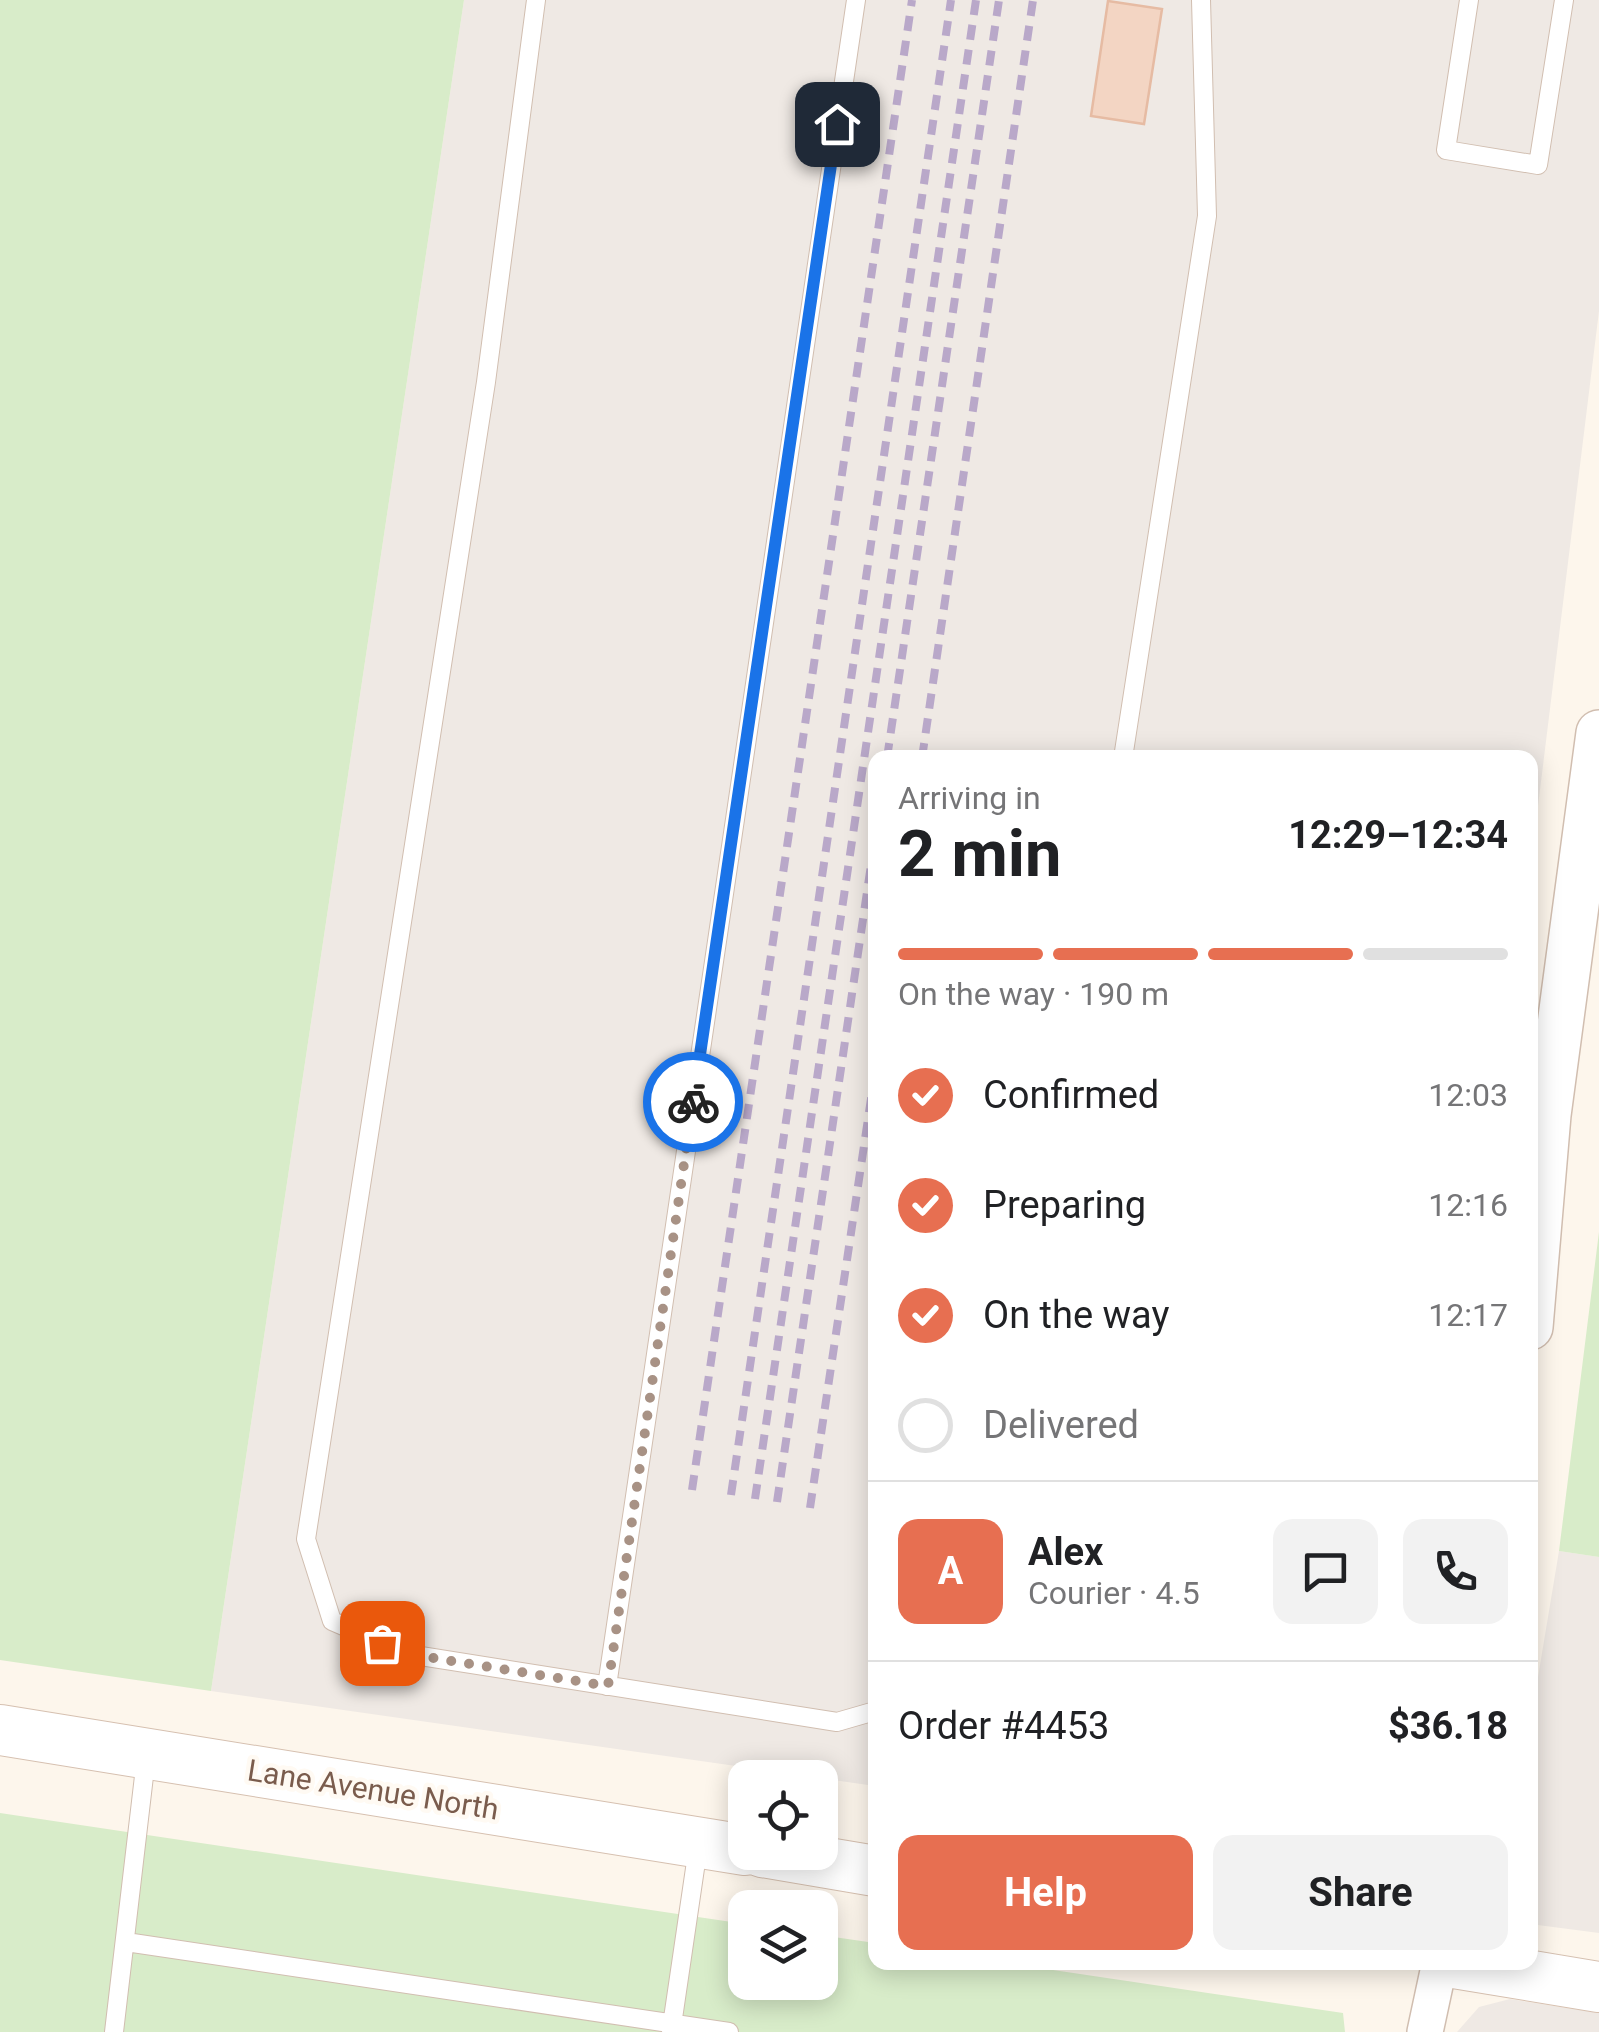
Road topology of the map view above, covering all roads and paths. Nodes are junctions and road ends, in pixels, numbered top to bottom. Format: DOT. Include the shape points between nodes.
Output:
graph roads {
  1 [pos="536,0"];
  2 [pos="856,0"];
  3 [pos="1201,0"];
  4 [pos="1468,0"];
  5 [pos="1564,0"];
  6 [pos="1599,732"];
  7 [pos="1123,750"];
  8 [pos="1538,1233"];
  9 [pos="608,1686"];
  10 [pos="868,1713"];
  11 [pos="0,1730"];
  12 [pos="146,1753"];
  13 [pos="722,1846"];
  14 [pos="838,1864"];
  15 [pos="868,1869"];
  16 [pos="126,1942"];
  17 [pos="1438,1970"];
  18 [pos="1498,1970"];
  19 [pos="1599,1986"];
  20 [pos="672,2028"];
  21 [pos="114,2032"];
  22 [pos="729,2032"];
  23 [pos="1425,2032"];
  1 -- 9 [label="lane" via="486,382 306,1539 332,1621 408,1654"];
  2 -- 9 [label="lane"];
  3 -- 7 [label="lane" via="1207,216"];
  4 -- 5 [label="lane" via="1446,150 1538,164"];
  6 -- 8 [label="street"];
  9 -- 10 [label="lane" via="838,1722"];
  11 -- 12 [label="main road, Lane Avenue North"];
  12 -- 13 [label="main road, Lane Avenue North"];
  12 -- 16 [label="lane"];
  13 -- 20 [label="lane"];
  14 -- 15 [label="main road"];
  16 -- 20 [label="lane"];
  16 -- 21 [label="lane"];
  17 -- 23 [label="street"];
  18 -- 19 [label="main road"];
  20 -- 22 [label="lane"];
}
